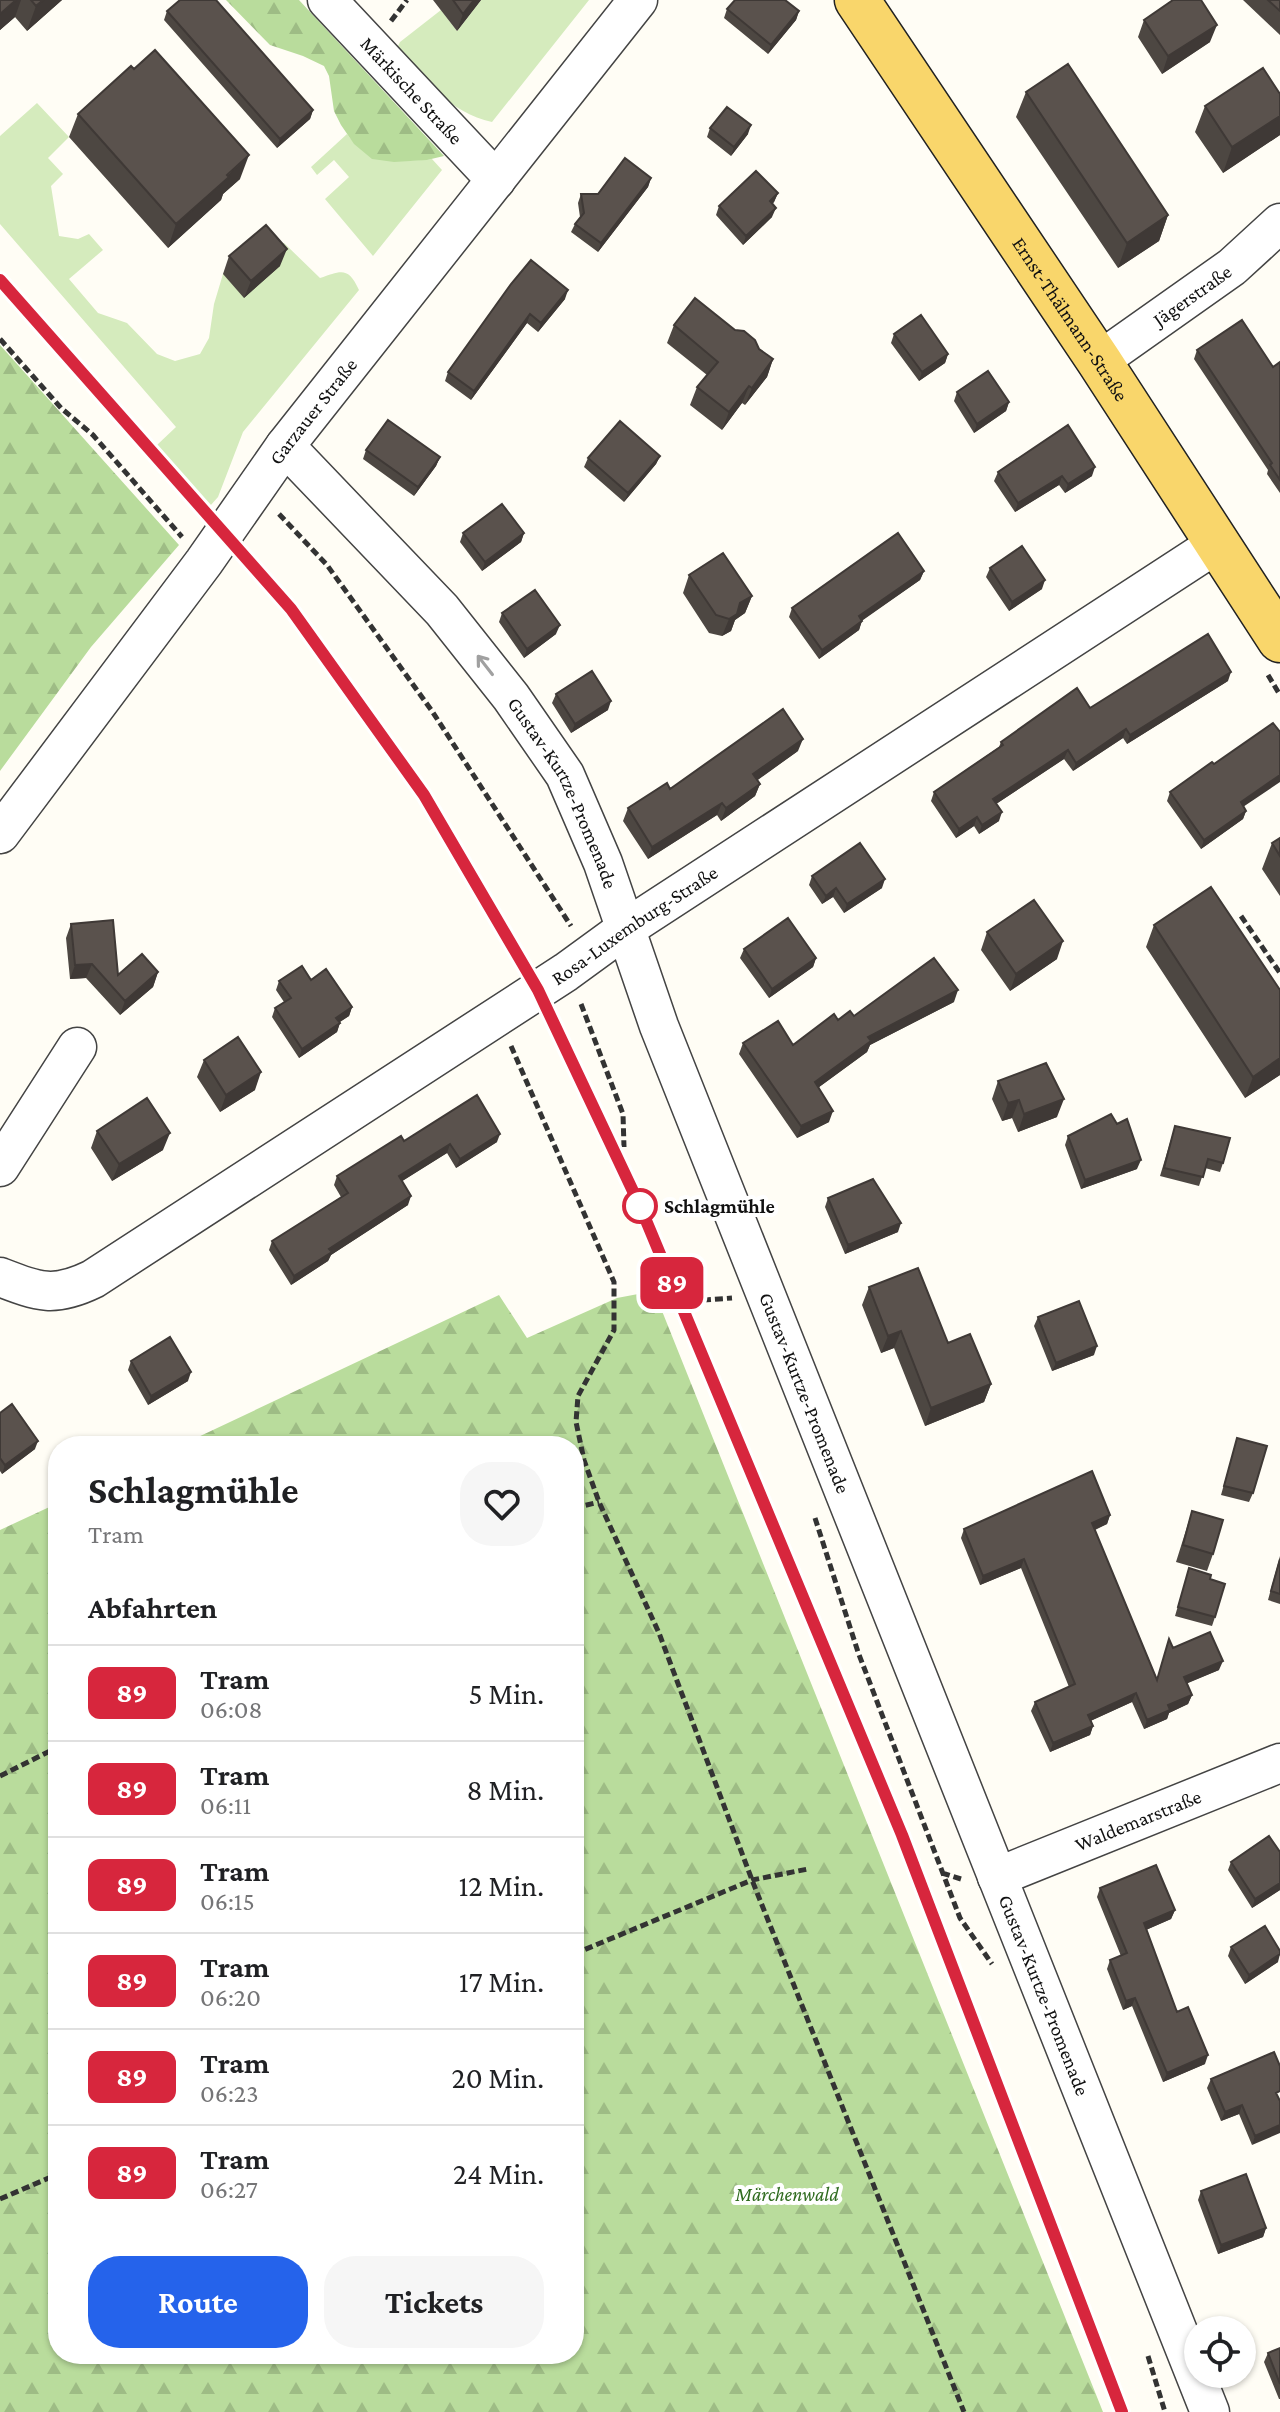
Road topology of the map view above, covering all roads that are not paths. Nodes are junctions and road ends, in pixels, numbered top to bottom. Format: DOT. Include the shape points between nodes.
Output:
graph roads {
  1 [pos="327,0"];
  2 [pos="638,0"];
  3 [pos="857,0"];
  4 [pos="496,180"];
  5 [pos="1280,223"];
  6 [pos="1099,361"];
  7 [pos="285,446"];
  8 [pos="1218,543"];
  9 [pos="1280,640"];
  10 [pos="0,834"];
  11 [pos="625,929"];
  12 [pos="77,1047"];
  13 [pos="0,1167"];
  14 [pos="0,1277"];
  15 [pos="1280,1763"];
  16 [pos="997,1877"];
  17 [pos="1210,2412"];
  1 -- 4 [label="street, Märkische Straße"];
  2 -- 4 [label="street, Garzauer Straße"];
  3 -- 6 [label="main road, Ernst-Thälmann-Straße"];
  4 -- 7 [label="street, Garzauer Straße"];
  5 -- 6 [label="street, Jägerstraße" via="1232,267"];
  6 -- 8 [label="main road, Ernst-Thälmann-Straße"];
  7 -- 10 [label="street, Garzauer Straße"];
  11 -- 7 [label="street, Gustav-Kurtze-Promenade, one-way" via="565,775 538,736 442,610"];
  8 -- 9 [label="main road, Ernst-Thälmann-Straße"];
  8 -- 11 [label="street, Rosa-Luxemburg-Straße"];
  11 -- 14 [label="street, Rosa-Luxemburg-Straße" via="93,1279 56,1292"];
  11 -- 16 [label="street, Gustav-Kurtze-Promenade"];
  12 -- 13 [label="street"];
  15 -- 16 [label="street, Waldemarstraße"];
  16 -- 17 [label="street, Gustav-Kurtze-Promenade"];
}
